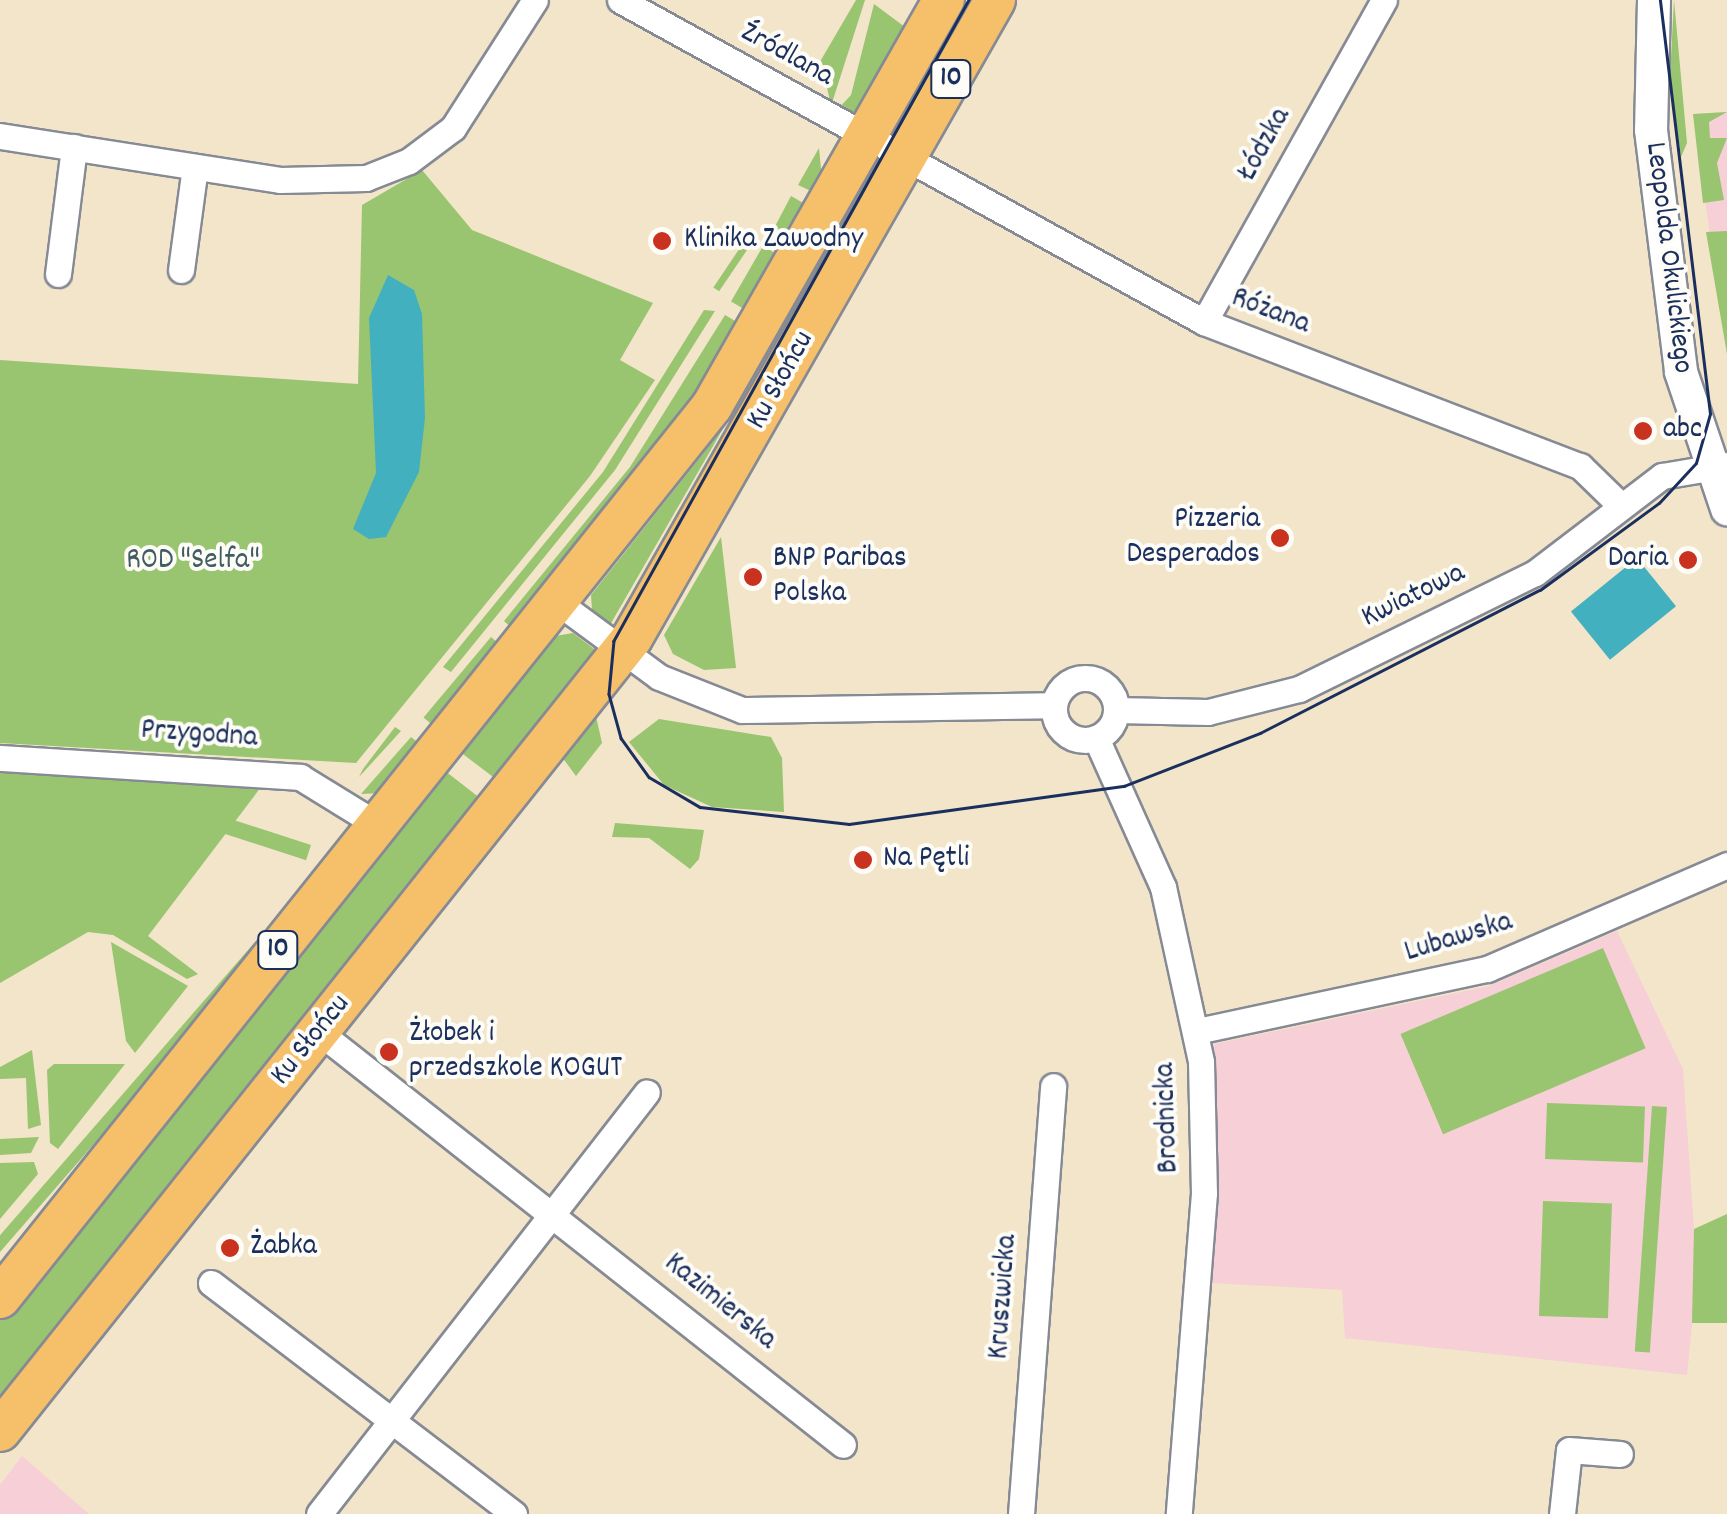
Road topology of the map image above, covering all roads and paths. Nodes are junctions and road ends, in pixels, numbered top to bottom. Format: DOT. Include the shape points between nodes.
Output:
graph roads {
  1 [pos="535,0"];
  2 [pos="620,0"];
  3 [pos="944,0"];
  4 [pos="995,0"];
  5 [pos="1384,0"];
  6 [pos="1654,0"];
  7 [pos="0,136"];
  8 [pos="868,138"];
  9 [pos="74,146"];
  10 [pos="907,159"];
  11 [pos="195,167"];
  12 [pos="181,270"];
  13 [pos="58,274"];
  14 [pos="1204,322"];
  15 [pos="1719,466"];
  16 [pos="1617,502"];
  17 [pos="1727,509"];
  18 [pos="556,601"];
  19 [pos="622,651"];
  20 [pos="1054,705"];
  21 [pos="1116,710"];
  22 [pos="1096,738"];
  23 [pos="0,758"];
  24 [pos="378,825"];
  25 [pos="1727,865"];
  26 [pos="1197,1031"];
  27 [pos="319,1032"];
  28 [pos="1053,1086"];
  29 [pos="648,1092"];
  30 [pos="554,1213"];
  31 [pos="210,1283"];
  32 [pos="0,1298"];
  33 [pos="393,1422"];
  34 [pos="0,1431"];
  35 [pos="843,1445"];
  36 [pos="1620,1454"];
  37 [pos="320,1514"];
  38 [pos="514,1514"];
  39 [pos="1021,1514"];
  40 [pos="1179,1514"];
  41 [pos="1562,1514"];
  1 -- 11 [label="street" via="464,116 409,161 316,183"];
  2 -- 8 [label="street, Źródlana"];
  3 -- 8 [label="main road, Ku Słońcu / 10"];
  4 -- 10 [label="main road, Ku Słońcu / 10"];
  5 -- 14 [label="street, Łódzka"];
  6 -- 15 [label="street, Leopolda Okulickiego" via="1656,185 1684,393"];
  7 -- 9 [label="street"];
  8 -- 10 [label="street"];
  8 -- 18 [label="main road, Ku Słońcu / 10" via="729,382"];
  9 -- 11 [label="street"];
  9 -- 13 [label="street"];
  10 -- 14 [label="street, Różana"];
  10 -- 19 [label="main road, Ku Słońcu / 10"];
  11 -- 12 [label="street"];
  14 -- 16 [label="street, Różana" via="1580,466"];
  15 -- 16 [label="street, Kwiatowa" via="1662,476"];
  15 -- 17 [label="street, Leopolda Okulickiego"];
  16 -- 21 [label="street, Kwiatowa" via="1535,573 1299,689 1203,712"];
  18 -- 19 [label="street"];
  18 -- 24 [label="main road, Ku Słońcu / 10"];
  19 -- 20 [label="street" via="696,696 758,712"];
  19 -- 27 [label="main road, Ku Słońcu / 10"];
  20 -- 21 [label="street" via="1065,686 1088,678 1108,689"];
  20 -- 22 [label="street" via="1064,733"];
  21 -- 22 [label="street"];
  22 -- 26 [label="street, Brodnicka" via="1163,887"];
  23 -- 24 [label="street, Przygodna" via="300,777"];
  24 -- 32 [label="main road, Ku Słońcu / 10"];
  25 -- 26 [label="street, Lubawska" via="1486,968"];
  26 -- 40 [label="street, Brodnicka" via="1204,1192"];
  27 -- 30 [label="street, Kazimierska"];
  27 -- 34 [label="main road, Ku Słońcu / 10"];
  28 -- 39 [label="street, Kruszwicka"];
  29 -- 30 [label="street"];
  30 -- 33 [label="street"];
  30 -- 35 [label="street, Kazimierska"];
  31 -- 33 [label="street"];
  33 -- 37 [label="street"];
  33 -- 38 [label="street"];
  36 -- 41 [label="street" via="1569,1450"];
}
